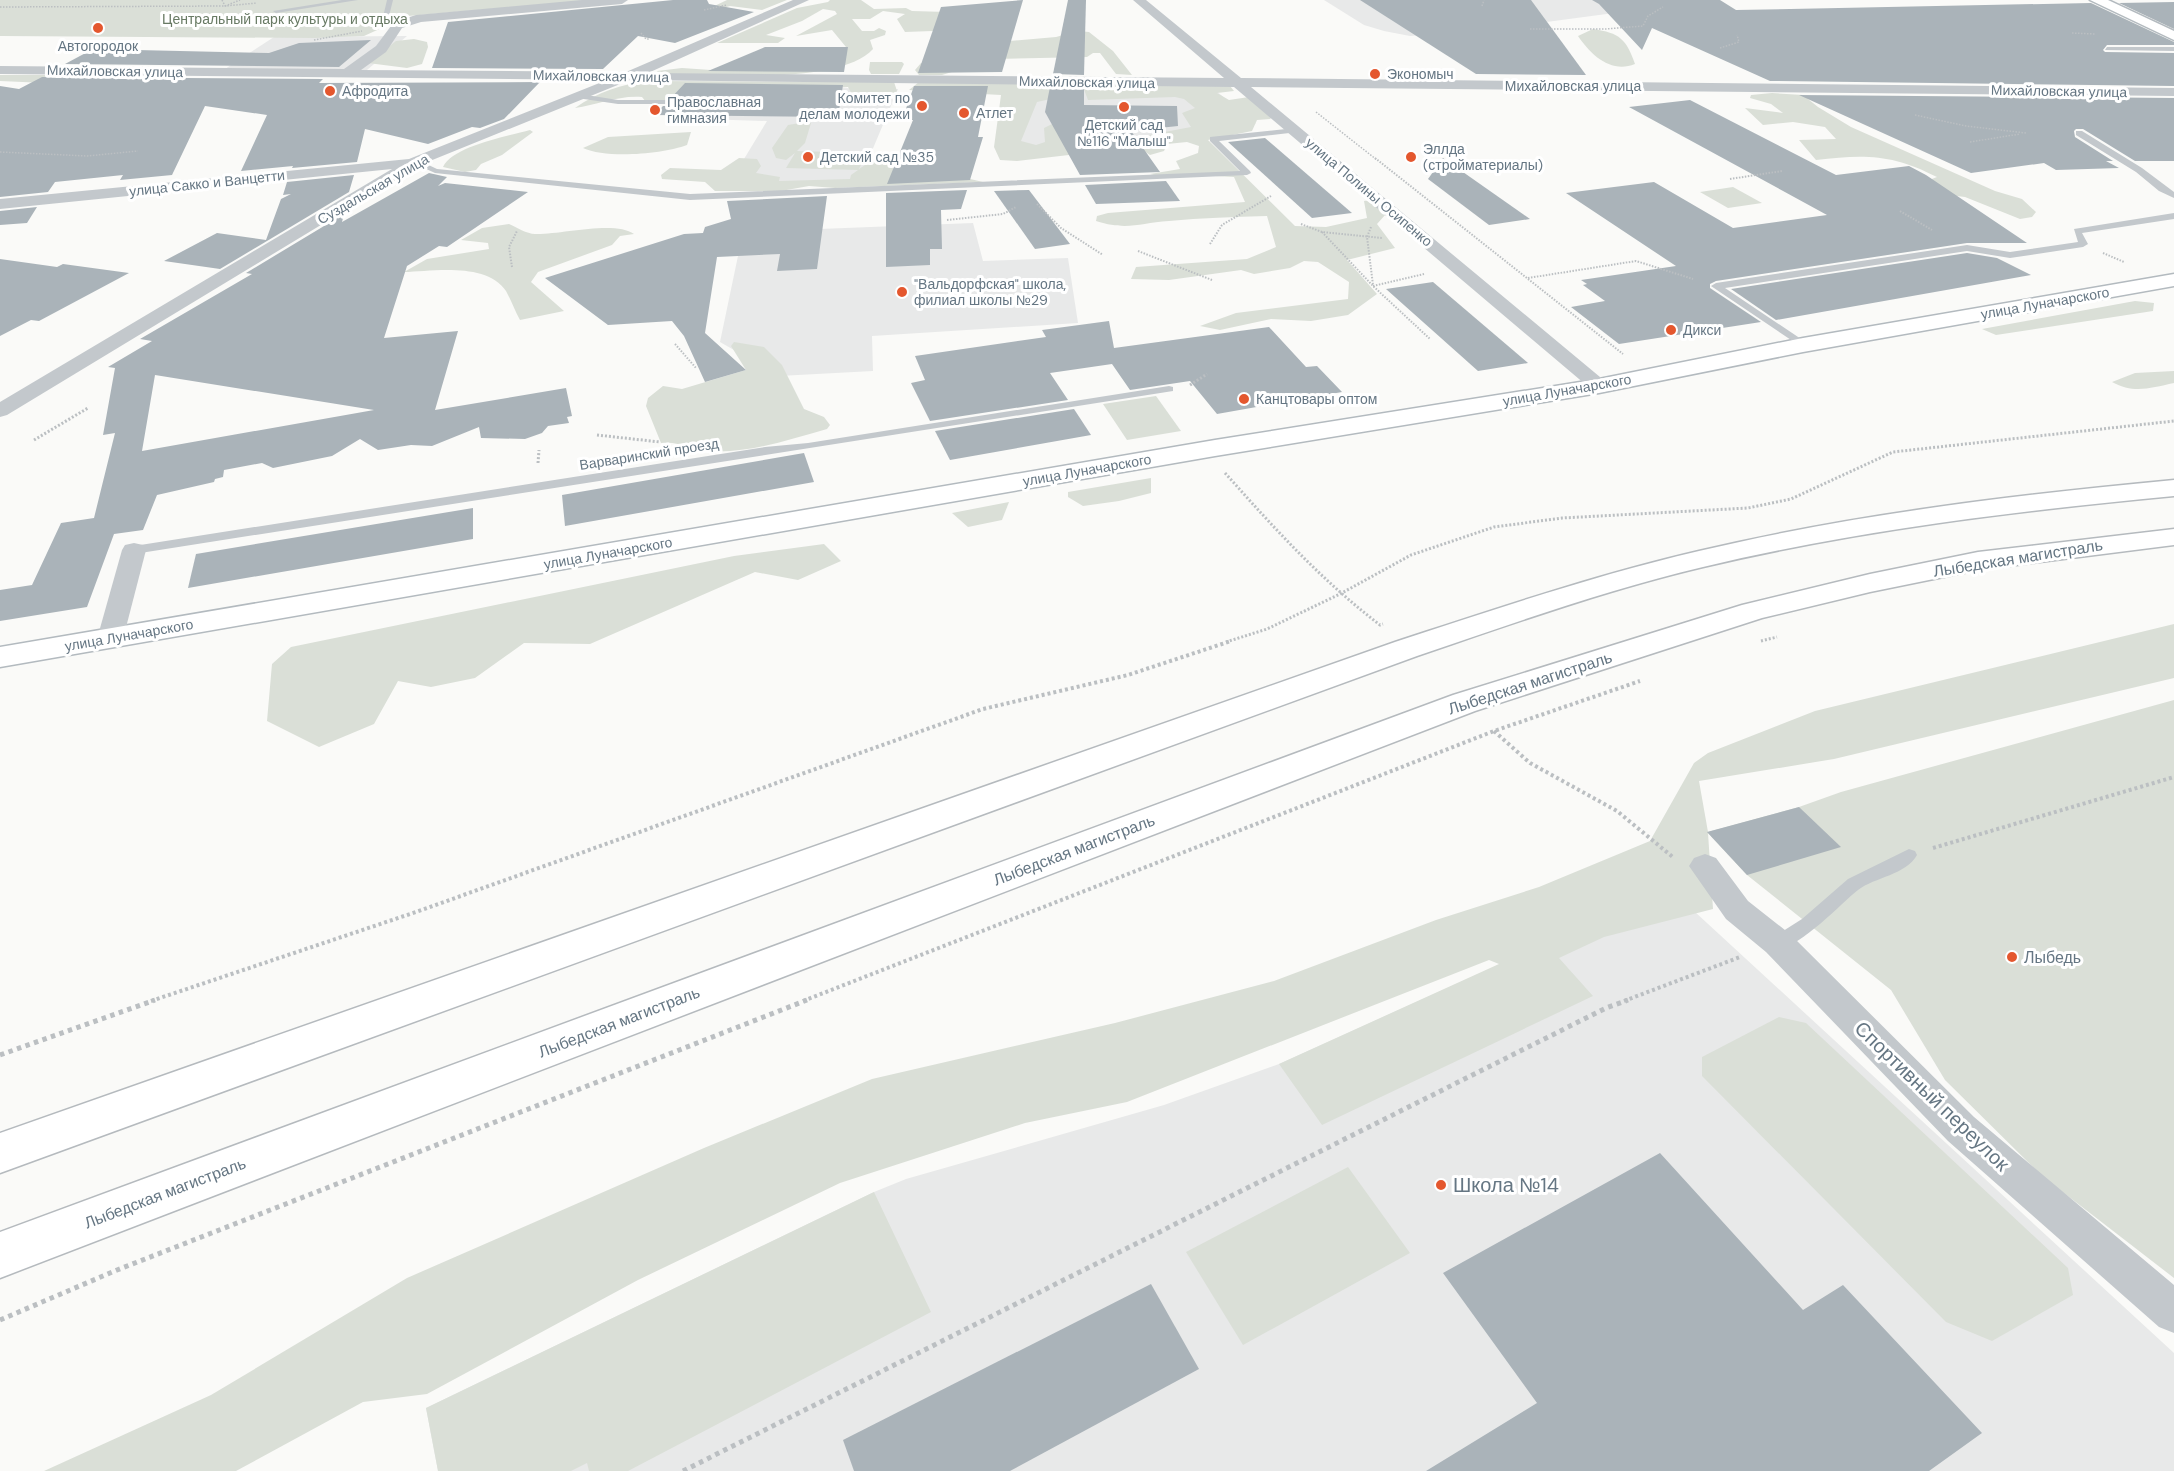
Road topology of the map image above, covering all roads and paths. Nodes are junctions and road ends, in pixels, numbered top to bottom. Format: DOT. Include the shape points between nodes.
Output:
graph roads {
  1 [pos="240,0"];
  2 [pos="355,0"];
  3 [pos="390,0"];
  4 [pos="622,0"];
  5 [pos="803,0"];
  6 [pos="1139,0"];
  7 [pos="1484,0"];
  8 [pos="2097,0"];
  9 [pos="1482,6"];
  10 [pos="0,7"];
  11 [pos="1663,7"];
  12 [pos="276,11"];
  13 [pos="398,25"];
  14 [pos="1530,30"];
  15 [pos="1737,35"];
  16 [pos="2174,36"];
  17 [pos="314,40"];
  18 [pos="1720,48"];
  19 [pos="2107,49"];
  20 [pos="2174,49"];
  21 [pos="0,70"];
  22 [pos="346,74"];
  23 [pos="629,76"];
  24 [pos="1240,84"];
  25 [pos="1280,84"];
  26 [pos="2174,92"];
  27 [pos="580,96"];
  28 [pos="704,102"];
  29 [pos="1907,114"];
  30 [pos="1295,130"];
  31 [pos="2079,133"];
  32 [pos="1970,142"];
  33 [pos="138,151"];
  34 [pos="0,152"];
  35 [pos="415,162"];
  36 [pos="1782,171"];
  37 [pos="1730,178"];
  38 [pos="1030,186"];
  39 [pos="2174,195"];
  40 [pos="1272,196"];
  41 [pos="0,204"];
  42 [pos="2174,216"];
  43 [pos="947,220"];
  44 [pos="1301,224"];
  45 [pos="1372,226"];
  46 [pos="517,231"];
  47 [pos="1322,232"];
  48 [pos="1368,237"];
  49 [pos="1425,239"];
  50 [pos="1210,244"];
  51 [pos="2083,244"];
  52 [pos="1138,251"];
  53 [pos="1103,255"];
  54 [pos="1452,261"];
  55 [pos="2131,265"];
  56 [pos="512,267"];
  57 [pos="1527,279"];
  58 [pos="1212,280"];
  59 [pos="2174,280"];
  60 [pos="1373,286"];
  61 [pos="1716,286"];
  62 [pos="1430,339"];
  63 [pos="675,344"];
  64 [pos="1803,345"];
  65 [pos="1624,355"];
  66 [pos="696,368"];
  67 [pos="1599,386"];
  68 [pos="1169,389"];
  69 [pos="88,408"];
  70 [pos="0,411"];
  71 [pos="2174,421"];
  72 [pos="34,440"];
  73 [pos="1194,452"];
  74 [pos="2174,488"];
  75 [pos="2174,537"];
  76 [pos="134,550"];
  77 [pos="1340,594"];
  78 [pos="1380,625"];
  79 [pos="1783,636"];
  80 [pos="110,639"];
  81 [pos="1750,645"];
  82 [pos="0,657"];
  83 [pos="1650,678"];
  84 [pos="1494,731"];
  85 [pos="2174,777"];
  86 [pos="1909,855"];
  87 [pos="1691,864"];
  88 [pos="1763,948"];
  89 [pos="0,1055"];
  90 [pos="0,1153"];
  91 [pos="0,1256"];
  92 [pos="2174,1312"];
  93 [pos="0,1320"];
  94 [pos="683,1471"];
  1 -- 10 [label="path" via="225,6"];
  2 -- 12 [label="lane"];
  3 -- 13 [label="lane" via="386,17"];
  4 -- 13 [label="street" via="420,18"];
  5 -- 23 [label="street, Суздальская улица"];
  6 -- 24 [label="street, улица Полины Осипенко"];
  7 -- 9 [label="path"];
  8 -- 16 [label="main road"];
  11 -- 14 [label="path" via="1648,16 1643,26"];
  13 -- 17 [label="path"];
  13 -- 22 [label="street" via="381,49"];
  15 -- 18 [label="path" via="1739,42"];
  19 -- 20 [label="lane"];
  21 -- 22 [label="street, Михайловская улица"];
  22 -- 23 [label="street, Михайловская улица"];
  23 -- 24 [label="street, Михайловская улица"];
  23 -- 27 [label="street, Суздальская улица"];
  24 -- 25 [label="street, Михайловская улица"];
  24 -- 30 [label="street, улица Полины Осипенко"];
  25 -- 26 [label="street, Михайловская улица"];
  25 -- 57 [label="path"];
  27 -- 28 [label="lane" via="618,102"];
  27 -- 35 [label="street, Суздальская улица"];
  29 -- 32 [label="path" via="2026,133"];
  30 -- 38 [label="lane" via="1213,140 1247,173"];
  30 -- 49 [label="street, улица Полины Осипенко"];
  31 -- 39 [label="lane"];
  33 -- 34 [label="path" via="87,156"];
  35 -- 38 [label="lane" via="435,171 690,197"];
  35 -- 41 [label="street, улица Сакко и Ванцетти"];
  35 -- 70 [label="street, Суздальская улица"];
  36 -- 37 [label="path"];
  38 -- 43 [label="path" via="1020,204 1003,214"];
  38 -- 53 [label="path" via="1036,203 1061,228"];
  40 -- 50 [label="path" via="1222,225"];
  42 -- 51 [label="lane" via="2077,231"];
  44 -- 47 [label="path"];
  45 -- 48 [label="path"];
  46 -- 56 [label="path" via="509,247"];
  47 -- 48 [label="path"];
  47 -- 60 [label="path"];
  48 -- 49 [label="path"];
  48 -- 60 [label="path"];
  49 -- 54 [label="street, улица Полины Осипенко"];
  51 -- 55 [label="path"];
  51 -- 61 [label="lane" via="2010,255 1967,248"];
  52 -- 58 [label="path"];
  54 -- 60 [label="path" via="1439,270"];
  54 -- 67 [label="street, улица Полины Осипенко"];
  57 -- 61 [label="path" via="1636,261"];
  57 -- 65 [label="path"];
  59 -- 64 [label="main road, улица Луначарского"];
  60 -- 62 [label="path"];
  61 -- 64 [label="lane"];
  63 -- 66 [label="path"];
  64 -- 67 [label="main road, улица Луначарского"];
  67 -- 73 [label="main road, улица Луначарского"];
  68 -- 76 [label="lane, Варваринский проезд"];
  69 -- 72 [label="path"];
  71 -- 77 [label="path" via="1893,452 1791,499 1748,508 1562,518 1494,527 1411,555"];
  73 -- 77 [label="path" via="1217,464 1281,537"];
  73 -- 80 [label="main road, улица Луначарского"];
  74 -- 90 [label="main road" via="2063,497 1888,521 1701,559 1580,592 1406,649"];
  75 -- 91 [label="main road, Лыбедская магистраль" via="1978,561 1849,588 1753,611 1464,703"];
  76 -- 80 [label="street"];
  77 -- 78 [label="path"];
  77 -- 89 [label="path" via="1267,629 1128,675 983,709 439,904"];
  79 -- 81 [label="path"];
  80 -- 82 [label="main road, улица Луначарского"];
  83 -- 84 [label="path"];
  84 -- 87 [label="path" via="1530,763 1617,811"];
  84 -- 93 [label="path" via="117,1270"];
  85 -- 86 [label="path"];
  86 -- 88 [label="lane" via="1854,884 1808,924"];
  87 -- 88 [label="street, Спортивный переулок" via="1737,910"];
  88 -- 92 [label="street, Спортивный переулок" via="1961,1129"];
  88 -- 94 [label="path" via="1606,1008"];
}
